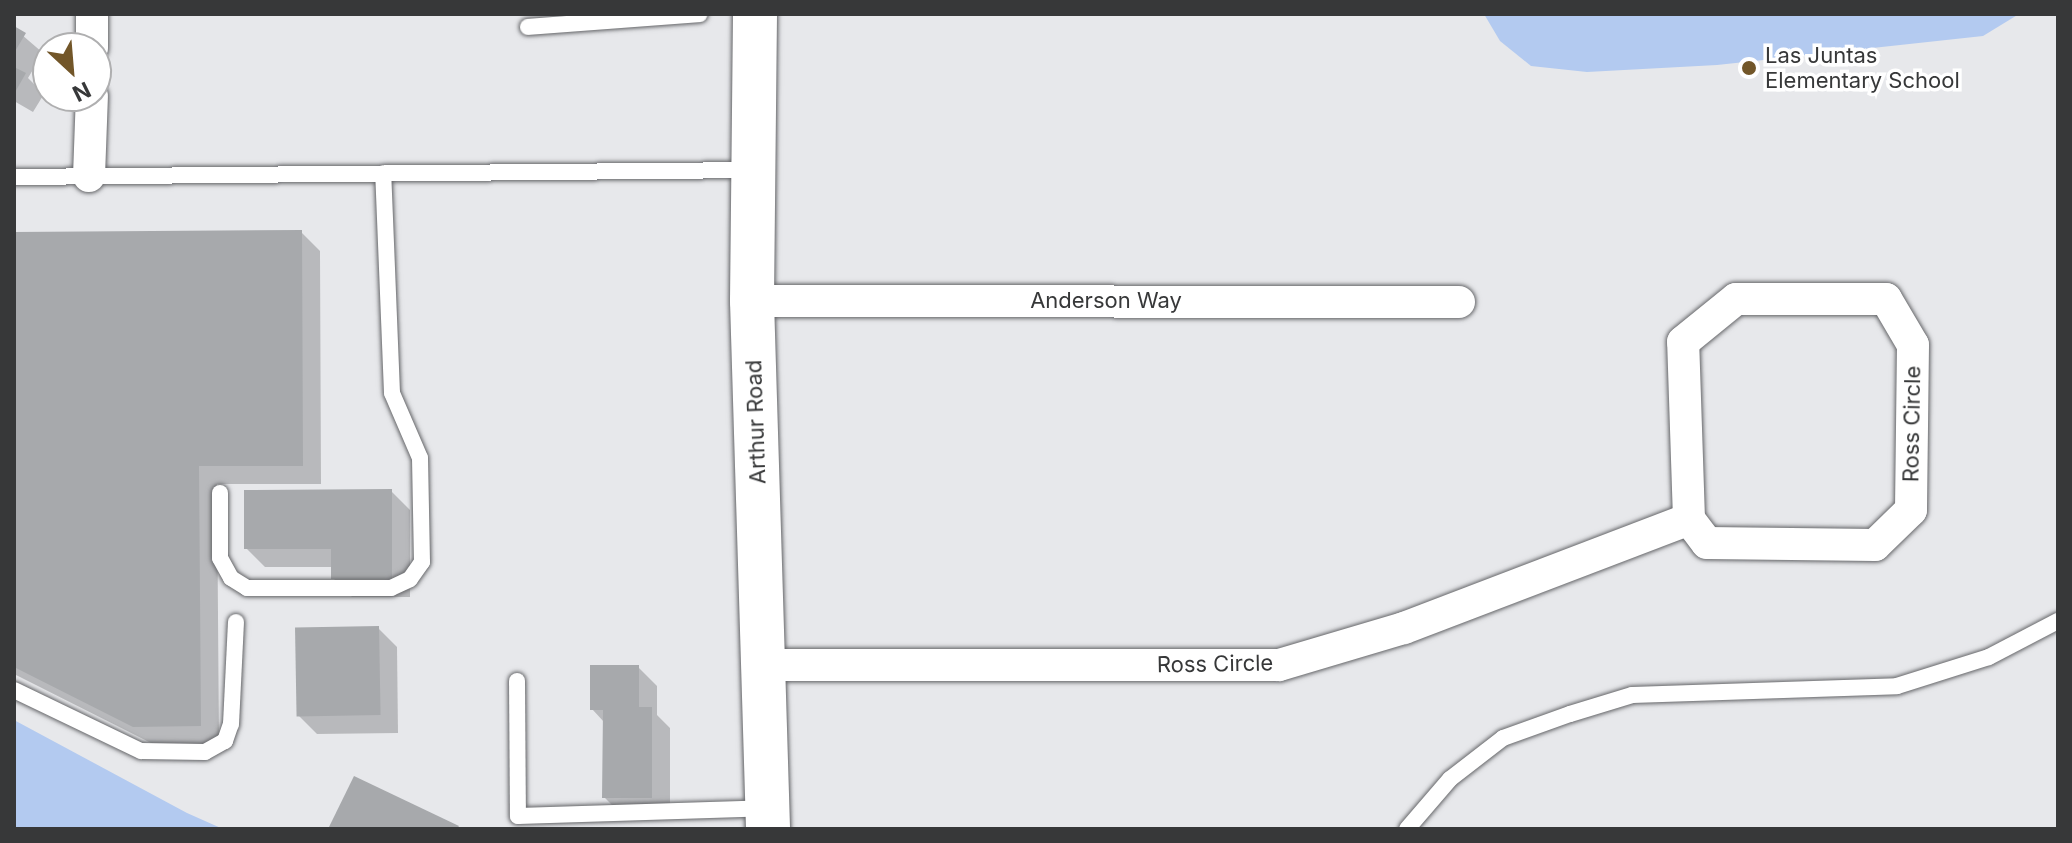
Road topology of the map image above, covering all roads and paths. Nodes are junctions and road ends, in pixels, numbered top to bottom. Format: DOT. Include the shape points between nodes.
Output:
graph roads {
  1 [pos="700,14"];
  2 [pos="755,14"];
  3 [pos="528,27"];
  4 [pos="91,112"];
  5 [pos="753,170"];
  6 [pos="383,173"];
  7 [pos="89,176"];
  8 [pos="14,177"];
  9 [pos="752,301"];
  10 [pos="1459,302"];
  11 [pos="220,493"];
  12 [pos="1689,519"];
  13 [pos="2058,621"];
  14 [pos="236,622"];
  15 [pos="763,665"];
  16 [pos="517,681"];
  17 [pos="14,690"];
  18 [pos="768,818"];
  19 [pos="1407,829"];
  1 -- 3 [label="lane"];
  2 -- 5 [label="main road, Arthur Road"];
  4 -- 7 [label="street"];
  5 -- 6 [label="lane"];
  5 -- 9 [label="main road, Arthur Road"];
  6 -- 7 [label="lane"];
  6 -- 11 [label="lane" via="392,393 420,458 422,562 410,579 391,588 247,588 231,578 220,558"];
  7 -- 8 [label="lane"];
  9 -- 10 [label="street, Anderson Way"];
  9 -- 15 [label="main road, Arthur Road"];
  12 -- 12 [label="street, Ross Circle" via="1707,543 1875,545 1911,510 1913,345 1886,299 1736,299 1683,342"];
  12 -- 15 [label="street, Ross Circle" via="1404,628 1279,665"];
  13 -- 19 [label="lane" via="1989,657 1897,686 1632,695 1570,714 1503,738 1450,779"];
  14 -- 17 [label="lane" via="231,724 225,741 205,752 141,751"];
  15 -- 18 [label="main road, Arthur Road"];
  16 -- 18 [label="lane" via="518,816"];
}
